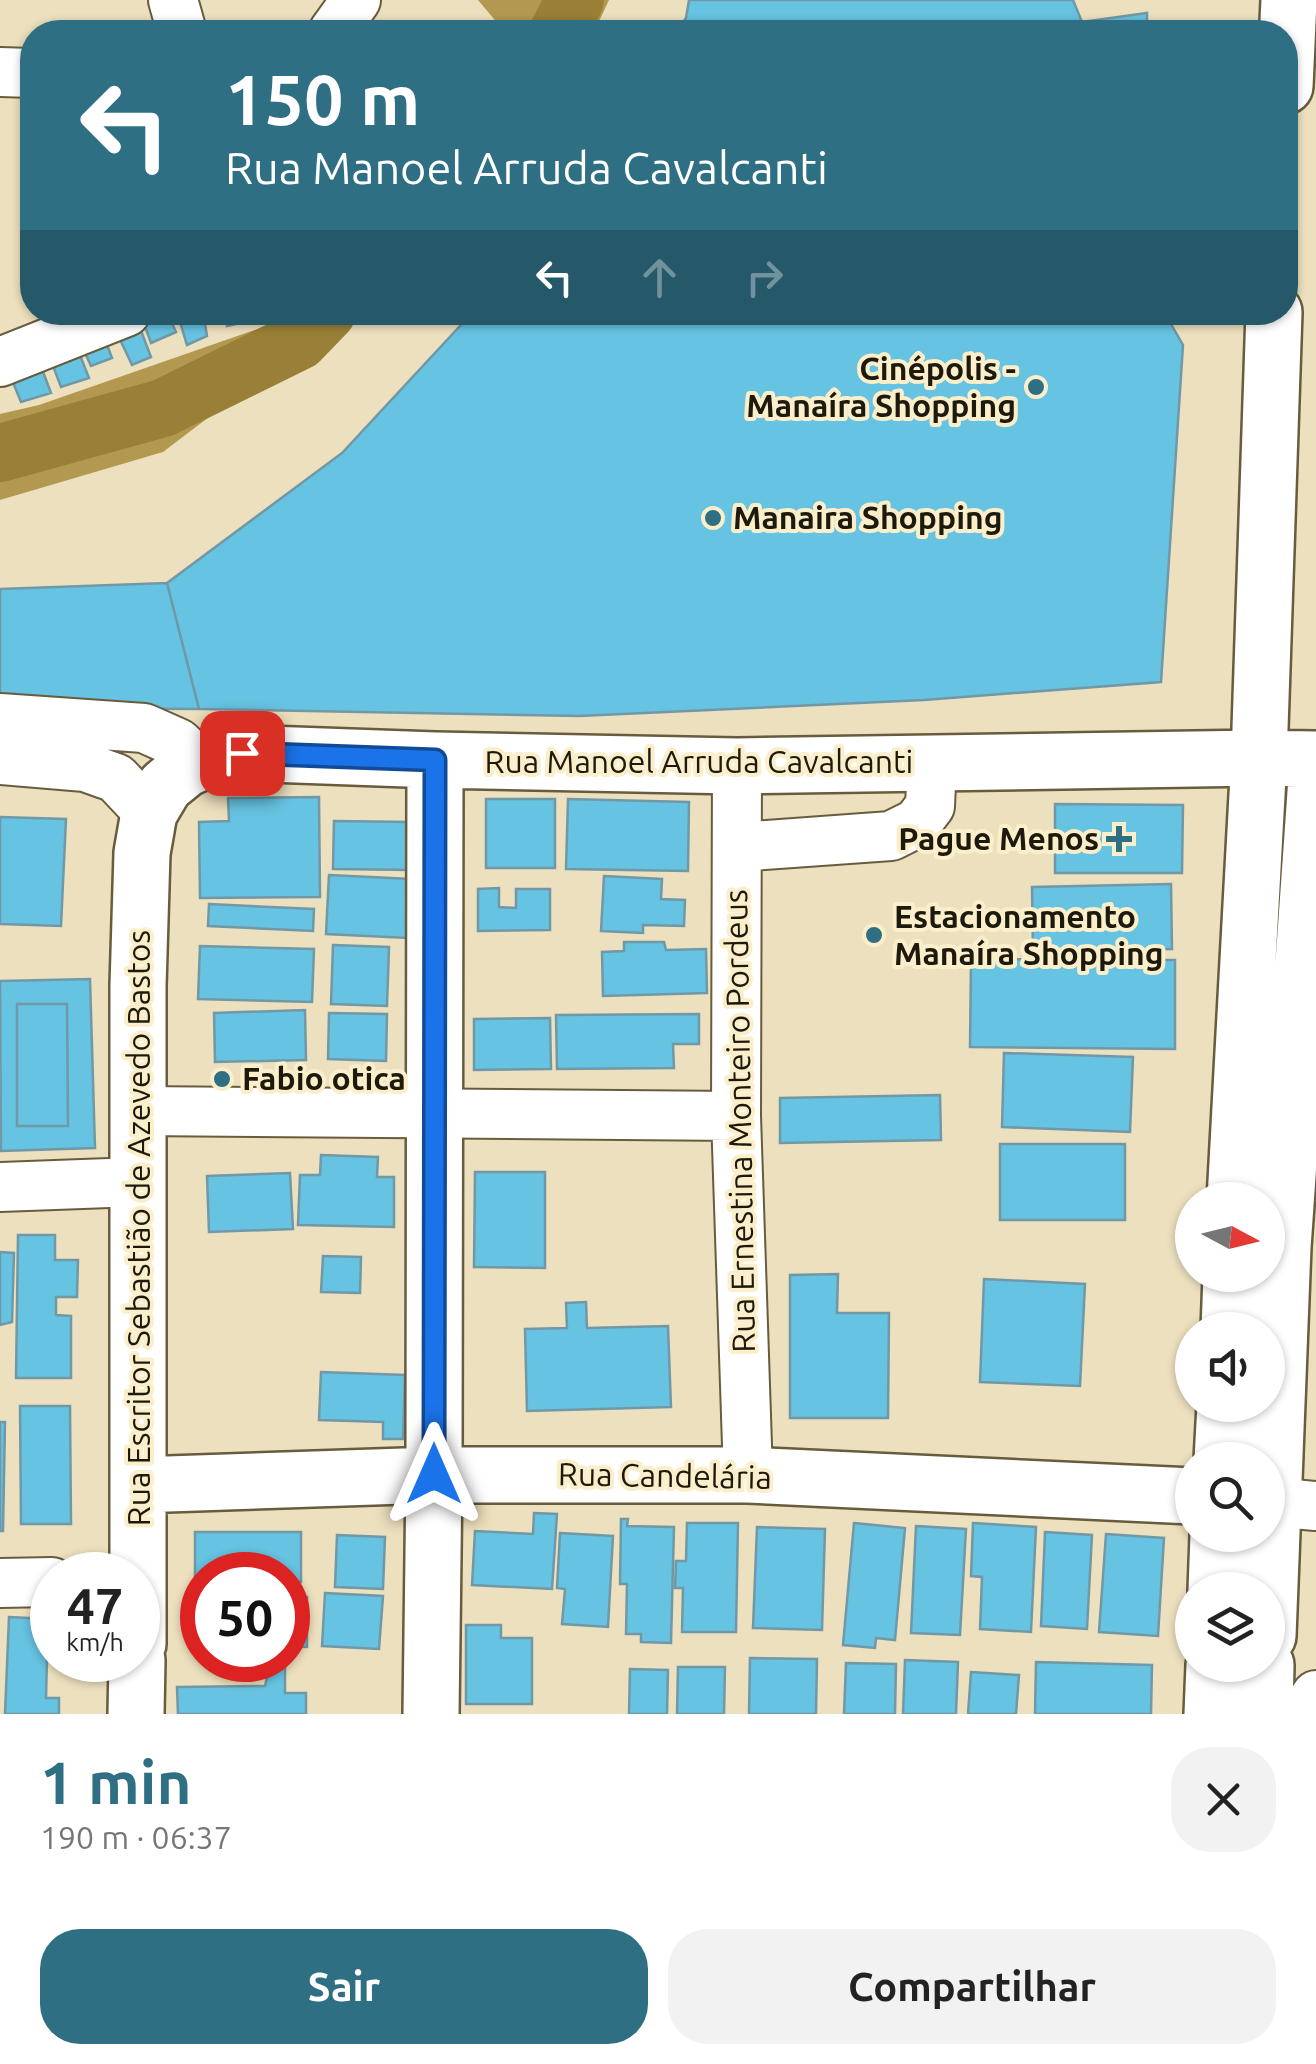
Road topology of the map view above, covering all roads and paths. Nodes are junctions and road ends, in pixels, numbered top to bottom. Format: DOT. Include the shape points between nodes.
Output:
graph roads {
  1 [pos="93,325"];
  2 [pos="1274,325"];
  3 [pos="0,362"];
  4 [pos="0,718"];
  5 [pos="1259,758"];
  6 [pos="0,760"];
  7 [pos="435,760"];
  8 [pos="1316,760"];
  9 [pos="932,762"];
  10 [pos="198,763"];
  11 [pos="737,766"];
  12 [pos="1316,778"];
  13 [pos="149,812"];
  14 [pos="737,847"];
  15 [pos="138,1111"];
  16 [pos="435,1114"];
  17 [pos="736,1116"];
  18 [pos="137,1182"];
  19 [pos="1237,1182"];
  20 [pos="0,1186"];
  21 [pos="1285,1442"];
  22 [pos="434,1474"];
  23 [pos="748,1476"];
  24 [pos="138,1485"];
  25 [pos="1175,1495"];
  26 [pos="138,1552"];
  27 [pos="30,1582"];
  28 [pos="0,1583"];
  29 [pos="137,1682"];
  30 [pos="1213,1682"];
  31 [pos="1266,1682"];
  32 [pos="1316,1696"];
  33 [pos="136,1714"];
  34 [pos="431,1714"];
  35 [pos="1212,1714"];
  36 [pos="1265,1714"];
  37 [pos="1304,1714"];
  1 -- 3 [label="street"];
  2 -- 5 [label="main road"];
  4 -- 10 [label="street" via="144,728 178,743"];
  5 -- 8 [label="main road, Rua Manoel Arruda Cavalcanti"];
  5 -- 9 [label="main road, Rua Manoel Arruda Cavalcanti"];
  5 -- 19 [label="main road"];
  6 -- 13 [label="street" via="85,767 116,778"];
  7 -- 10 [label="main road, Rua Manoel Arruda Cavalcanti" via="242,753"];
  7 -- 11 [label="main road, Rua Manoel Arruda Cavalcanti"];
  7 -- 16 [label="main road"];
  9 -- 11 [label="main road, Rua Manoel Arruda Cavalcanti"];
  9 -- 14 [label="street" via="930,806 918,823 891,836"];
  10 -- 13 [label="main road, Rua Manoel Arruda Cavalcanti" via="165,786"];
  11 -- 14 [label="street, Rua Ernestina Monteiro Pordeus"];
  12 -- 21 [label="main road" via="1284,1246"];
  13 -- 15 [label="main road, Rua Escritor Sebastião de Azevedo Bastos" via="141,872"];
  14 -- 17 [label="street, Rua Ernestina Monteiro Pordeus"];
  15 -- 16 [label="street"];
  15 -- 18 [label="main road, Rua Escritor Sebastião de Azevedo Bastos"];
  16 -- 17 [label="street"];
  16 -- 22 [label="main road"];
  17 -- 23 [label="street, Rua Ernestina Monteiro Pordeus"];
  18 -- 20 [label="street"];
  18 -- 24 [label="main road, Rua Escritor Sebastião de Azevedo Bastos"];
  22 -- 23 [label="main road, Rua Candelária"];
  22 -- 24 [label="main road, Rua Candelária"];
  22 -- 34 [label="main road"];
  23 -- 25 [label="main road, Rua Candelária"];
  24 -- 26 [label="main road, Rua Escritor Sebastião de Azevedo Bastos"];
  27 -- 28 [label="street"];
  29 -- 33 [label="main road"];
  30 -- 35 [label="main road"];
  31 -- 36 [label="main road"];
  32 -- 37 [label="street"];
}
